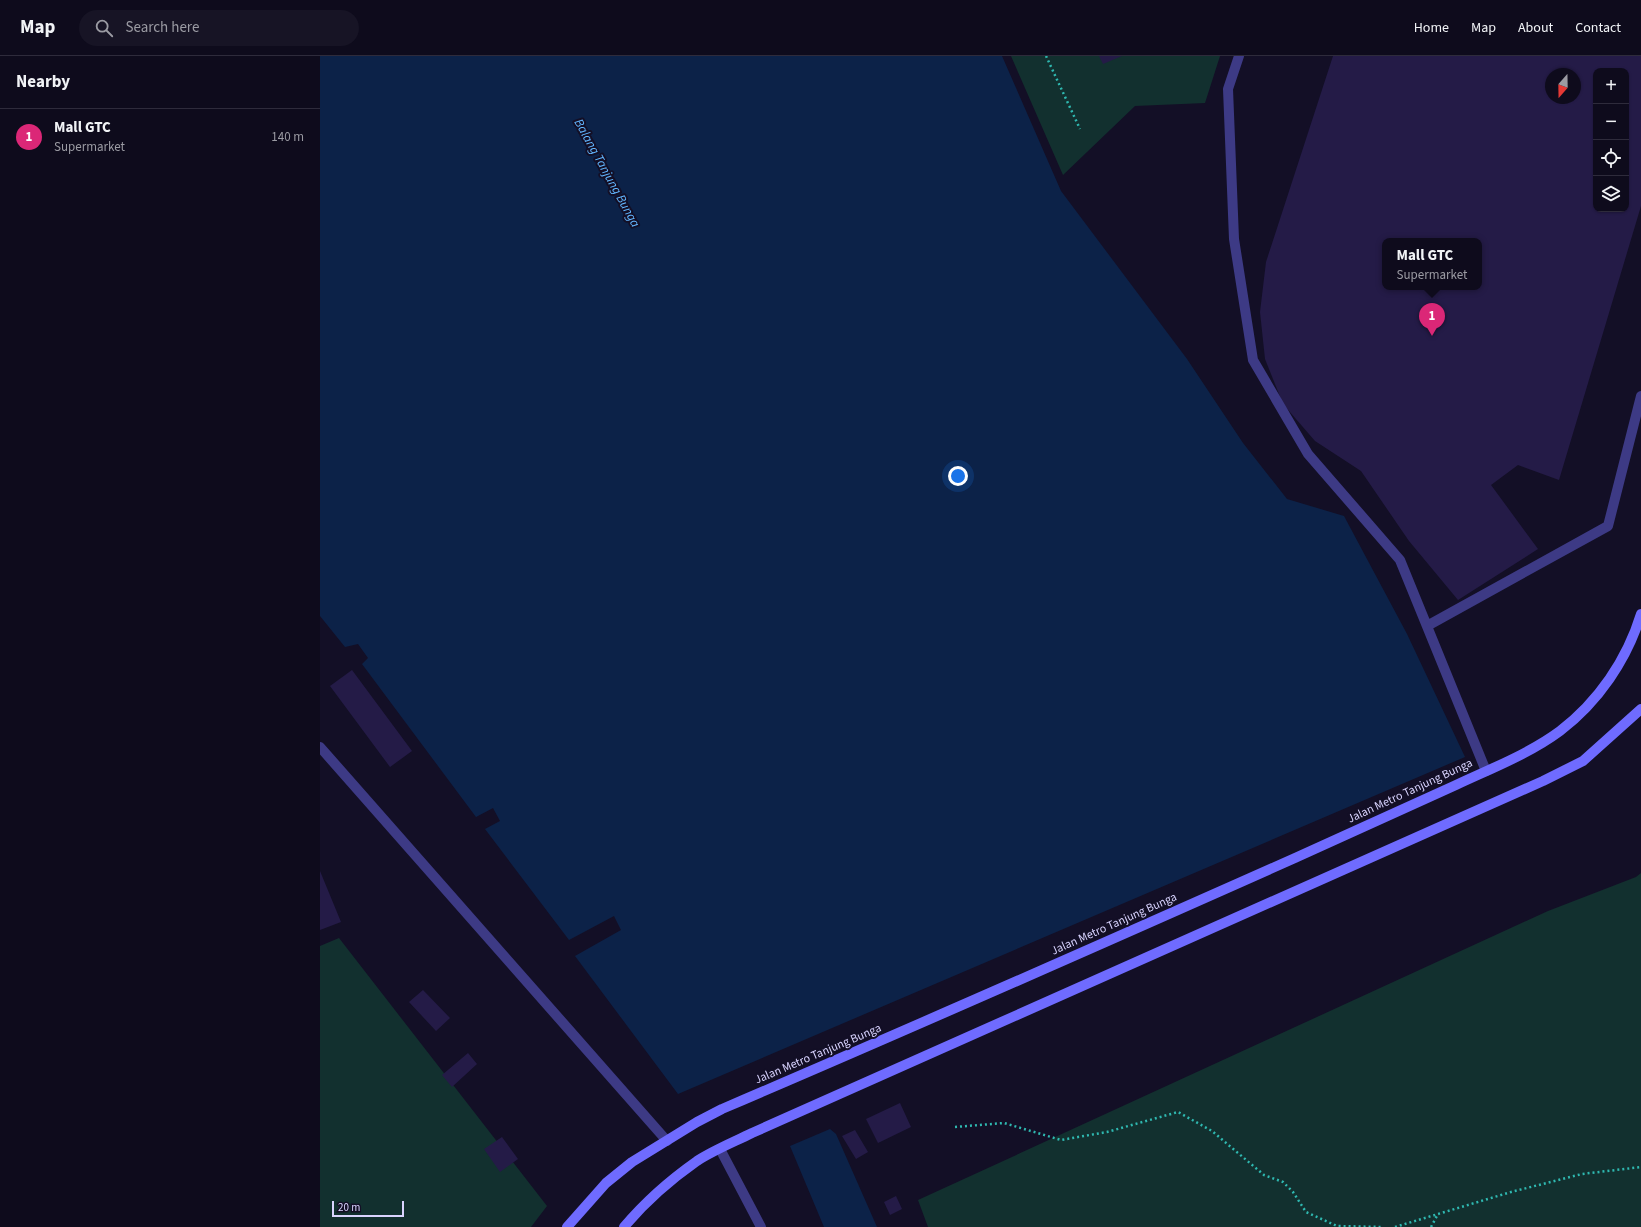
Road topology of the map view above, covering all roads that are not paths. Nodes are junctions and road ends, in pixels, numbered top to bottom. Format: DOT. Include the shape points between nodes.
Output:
graph roads {
  1 [pos="1239,56"];
  2 [pos="1641,396"];
  3 [pos="1637,425"];
  4 [pos="1641,614"];
  5 [pos="1427,626"];
  6 [pos="1641,709"];
  7 [pos="320,747"];
  8 [pos="1486,771"];
  9 [pos="667,1141"];
  10 [pos="720,1149"];
  11 [pos="567,1227"];
  12 [pos="624,1227"];
  13 [pos="761,1227"];
  1 -- 5 [label="street" via="1228,89 1234,239 1253,360 1308,454 1400,560"];
  2 -- 3 [label="street"];
  3 -- 5 [label="street" via="1608,526"];
  4 -- 8 [label="main road, Jalan Metro Tanjung Bunga" via="1629,646 1615,672 1576,717 1539,745"];
  5 -- 8 [label="street"];
  6 -- 10 [label="main road" via="1583,761 1544,781 752,1132"];
  7 -- 9 [label="street"];
  8 -- 9 [label="main road, Jalan Metro Tanjung Bunga" via="1049,968 722,1109"];
  9 -- 11 [label="main road, Jalan Metro Tanjung Bunga" via="632,1162 606,1183"];
  10 -- 12 [label="main road" via="698,1160 678,1175 641,1206"];
  10 -- 13 [label="street"];
}
